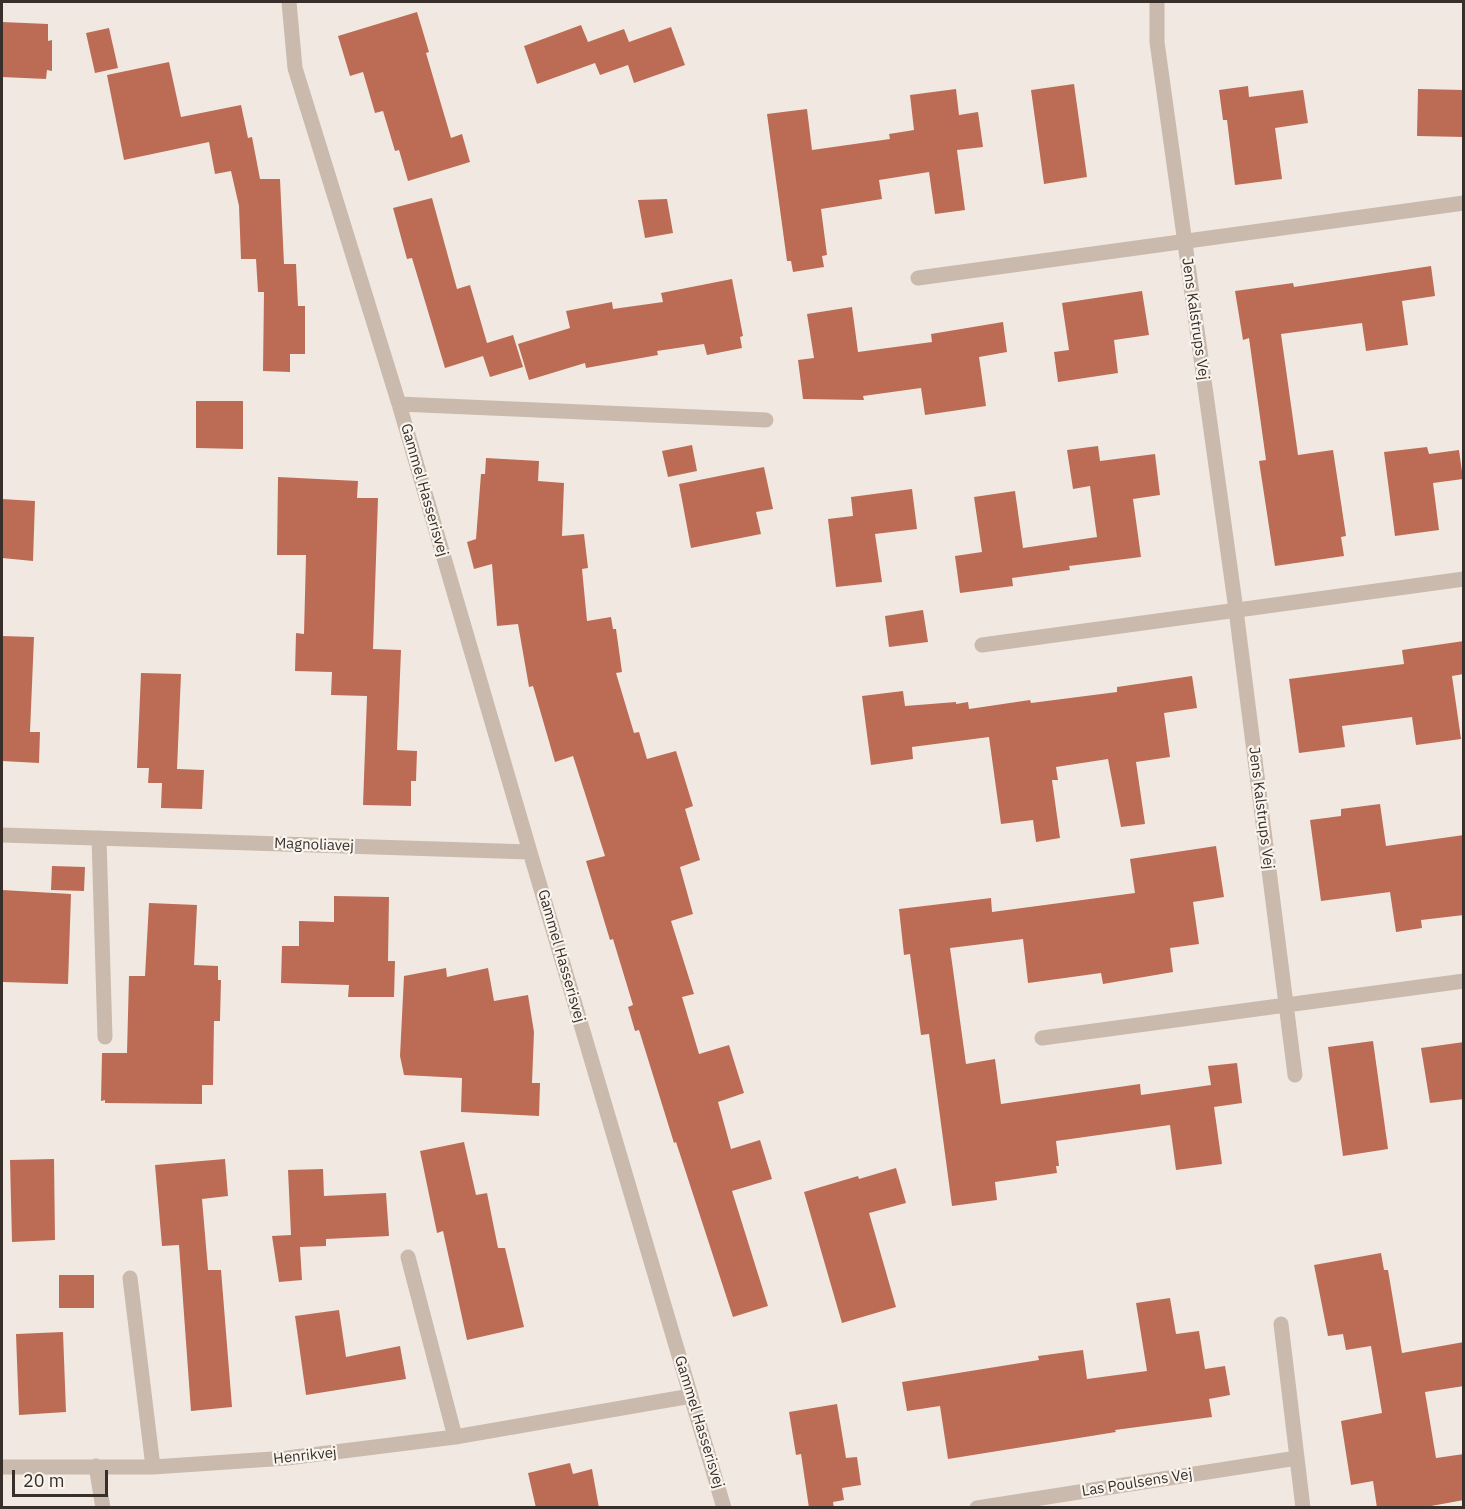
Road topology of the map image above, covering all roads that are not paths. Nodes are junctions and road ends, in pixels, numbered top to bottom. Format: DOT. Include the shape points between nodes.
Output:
graph roads {
  1 [pos="289,2"];
  2 [pos="1157,2"];
  3 [pos="1464,203"];
  4 [pos="1185,242"];
  5 [pos="918,278"];
  6 [pos="399,404"];
  7 [pos="766,420"];
  8 [pos="1464,579"];
  9 [pos="1236,610"];
  10 [pos="982,645"];
  11 [pos="2,835"];
  12 [pos="99,838"];
  13 [pos="530,852"];
  14 [pos="1464,981"];
  15 [pos="1286,1005"];
  16 [pos="105,1037"];
  17 [pos="1042,1038"];
  18 [pos="1294,1075"];
  19 [pos="408,1257"];
  20 [pos="130,1278"];
  21 [pos="1281,1324"];
  22 [pos="691,1396"];
  23 [pos="455,1437"];
  24 [pos="1297,1458"];
  25 [pos="96,1466"];
  26 [pos="2,1467"];
  27 [pos="153,1467"];
  28 [pos="103,1508"];
  29 [pos="724,1508"];
  30 [pos="978,1508"];
  31 [pos="1303,1508"];
  1 -- 6 [label="street, Gammel Hasserisvej" via="295,68"];
  2 -- 4 [label="street, Jens Kalstrups Vej" via="1157,42"];
  3 -- 4 [label="street, Jens Kalstrups Vej"];
  4 -- 5 [label="street, Jens Kalstrups Vej"];
  4 -- 9 [label="street, Jens Kalstrups Vej"];
  6 -- 7 [label="street, Gammel Hasserisvej"];
  6 -- 13 [label="street, Gammel Hasserisvej"];
  8 -- 9 [label="street"];
  9 -- 10 [label="street"];
  9 -- 15 [label="street, Jens Kalstrups Vej"];
  11 -- 12 [label="street, Magnoliavej"];
  12 -- 13 [label="street, Magnoliavej"];
  12 -- 16 [label="street"];
  13 -- 22 [label="street, Gammel Hasserisvej"];
  14 -- 15 [label="street"];
  15 -- 17 [label="street"];
  15 -- 18 [label="street, Jens Kalstrups Vej"];
  19 -- 23 [label="street"];
  20 -- 27 [label="street"];
  21 -- 24 [label="street"];
  22 -- 23 [label="street, Henrikvej"];
  22 -- 29 [label="street, Gammel Hasserisvej"];
  23 -- 27 [label="street, Henrikvej" via="287,1458"];
  24 -- 30 [label="street, Las Poulsens Vej"];
  24 -- 31 [label="street"];
  25 -- 26 [label="street, Henrikvej"];
  25 -- 27 [label="street, Henrikvej"];
  25 -- 28 [label="street"];
}
